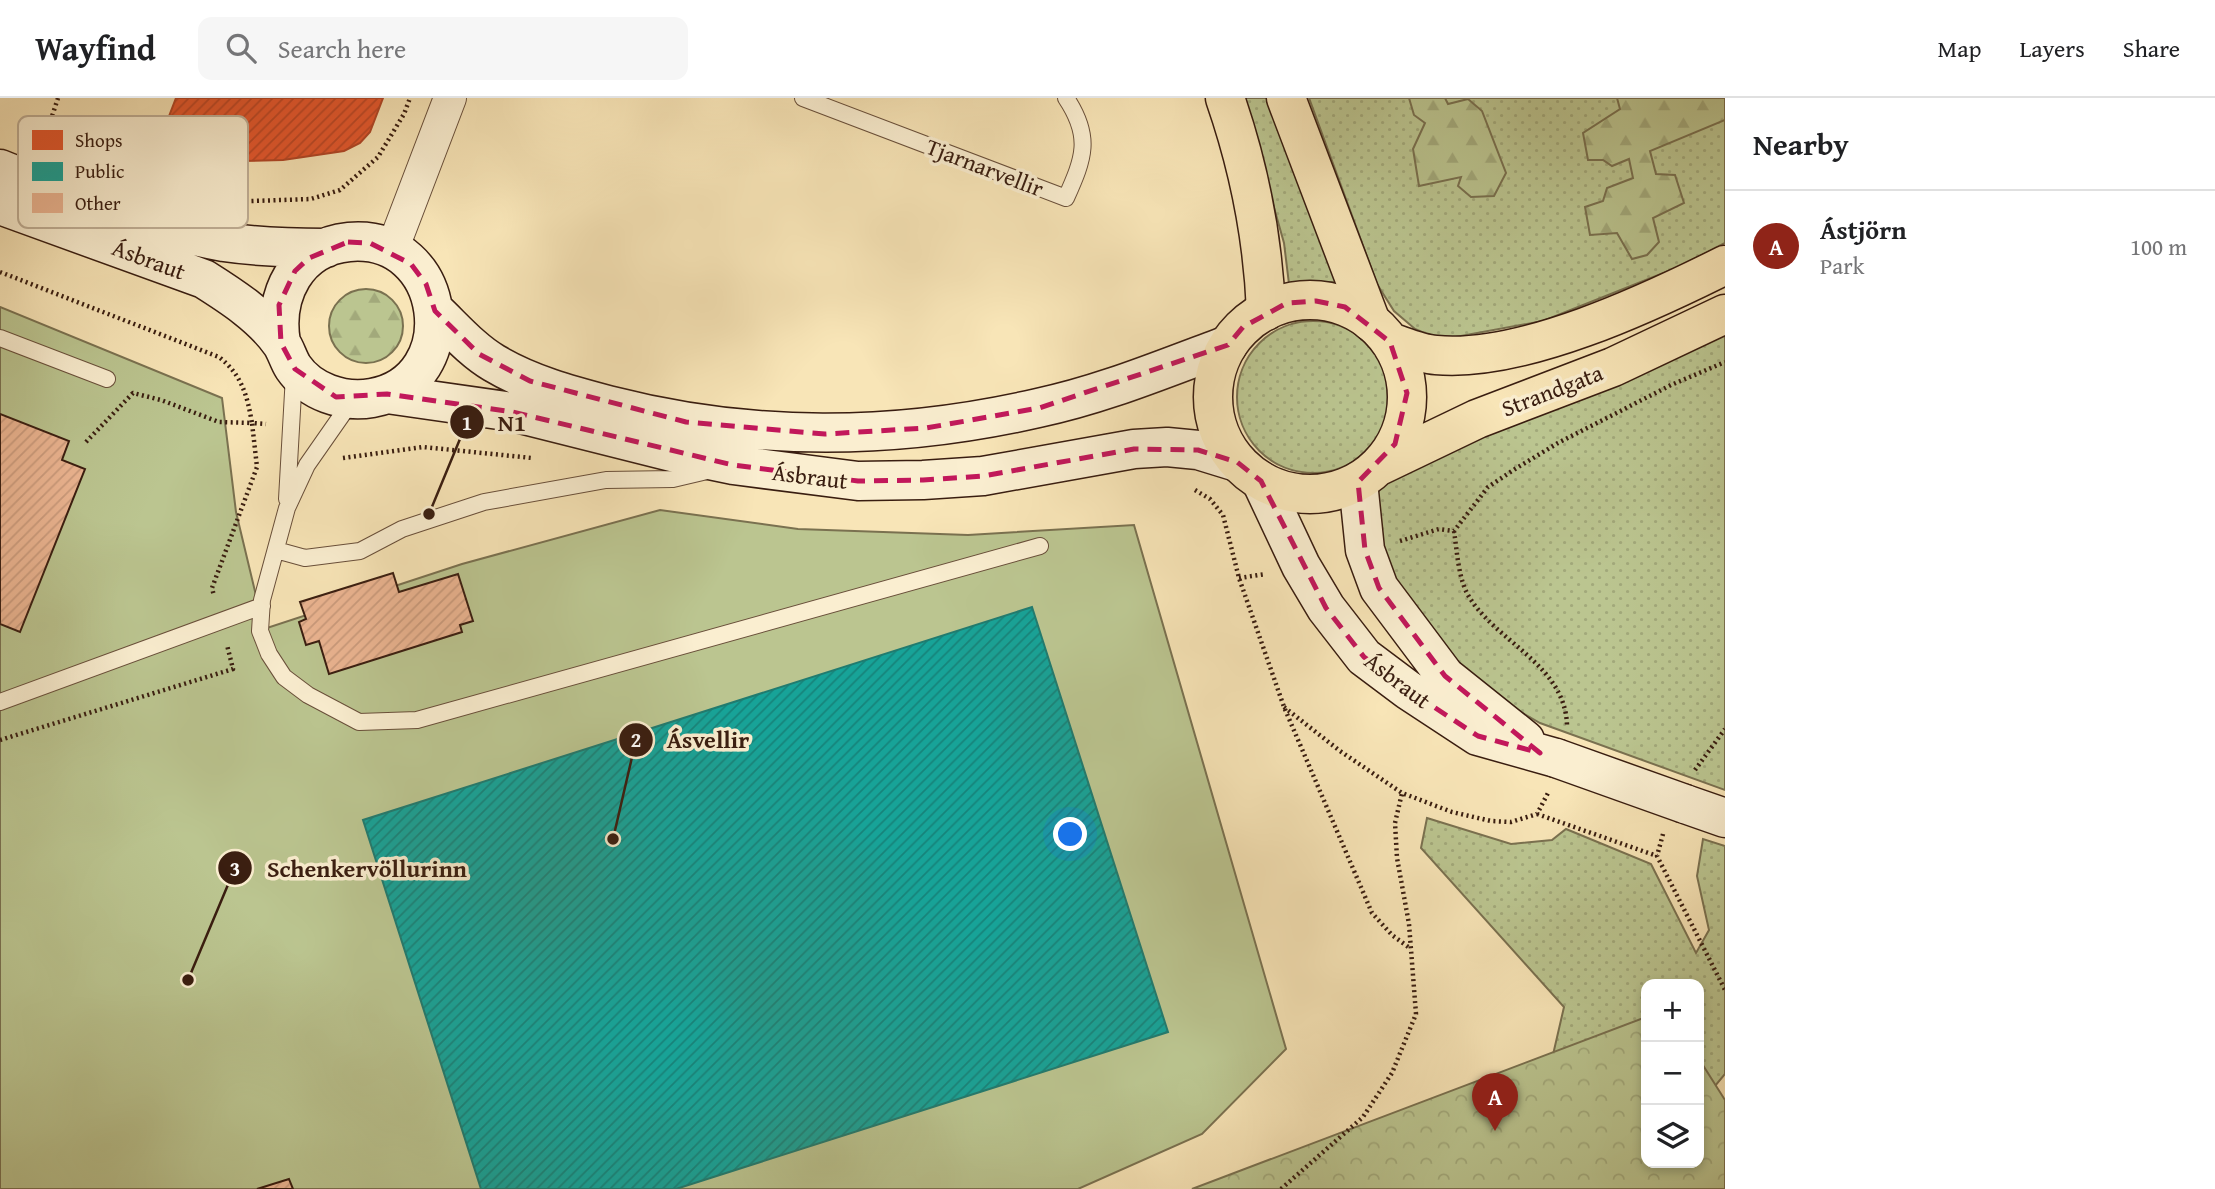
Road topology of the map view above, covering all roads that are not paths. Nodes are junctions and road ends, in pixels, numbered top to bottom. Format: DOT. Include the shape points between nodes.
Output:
graph roads {
  1 [pos="450,98"];
  2 [pos="803,98"];
  3 [pos="1066,98"];
  4 [pos="1225,98"];
  5 [pos="1286,98"];
  6 [pos="0,169"];
  7 [pos="18,176"];
  8 [pos="0,205"];
  9 [pos="18,212"];
  10 [pos="63,228"];
  11 [pos="168,228"];
  12 [pos="326,248"];
  13 [pos="391,250"];
  14 [pos="1725,265"];
  15 [pos="435,311"];
  16 [pos="1266,311"];
  17 [pos="1725,314"];
  18 [pos="1380,332"];
  19 [pos="0,338"];
  20 [pos="1228,345"];
  21 [pos="288,356"];
  22 [pos="107,379"];
  23 [pos="370,397"];
  24 [pos="733,465"];
  25 [pos="1249,472"];
  26 [pos="1368,474"];
  27 [pos="287,508"];
  28 [pos="1040,546"];
  29 [pos="276,550"];
  30 [pos="262,606"];
  31 [pos="0,702"];
  32 [pos="1554,747"];
  33 [pos="1725,818"];
  1 -- 13 [label="street"];
  2 -- 3 [label="lane, Tjarnarvellir" via="1066,198 1082,163 1084,136"];
  4 -- 16 [label="main road" via="1259,227"];
  5 -- 18 [label="main road"];
  6 -- 7 [label="street, Ásbraut"];
  8 -- 9 [label="street, Ásbraut"];
  10 -- 21 [label="street, Ásbraut" via="204,279 253,314"];
  11 -- 12 [label="street, Ásbraut" via="224,242"];
  12 -- 13 [label="street" via="348,242"];
  12 -- 21 [label="street" via="302,264 285,287 278,324"];
  13 -- 15 [label="street" via="411,264 426,284"];
  14 -- 18 [label="main road" via="1642,304 1528,344 1459,356 1433,355"];
  15 -- 20 [label="street, Ásbraut" via="479,354 530,381 686,422 825,435 976,421 1039,408 1099,392"];
  15 -- 23 [label="street" via="428,355 413,376"];
  16 -- 18 [label="main road" via="1316,300 1345,307"];
  16 -- 20 [label="main road" via="1242,327"];
  17 -- 26 [label="main road, Strandgata" via="1613,367 1477,419"];
  18 -- 26 [label="main road" via="1402,366 1405,419 1395,444"];
  19 -- 22 [label="lane"];
  20 -- 25 [label="main road" via="1217,367 1215,417 1223,441"];
  21 -- 23 [label="street" via="320,391"];
  21 -- 27 [label="lane"];
  23 -- 24 [label="street, Ásbraut" via="513,412"];
  23 -- 27 [label="lane" via="307,465"];
  24 -- 25 [label="street, Ásbraut" via="858,481 923,480 983,476 1167,447 1198,450"];
  24 -- 29 [label="lane" via="673,479 606,480 484,502 402,529 360,551 305,558"];
  25 -- 26 [label="main road" via="1285,491 1309,494 1334,491"];
  25 -- 32 [label="street, Ásbraut" via="1326,608 1364,657 1478,736"];
  26 -- 32 [label="street, Ásbraut" via="1365,550 1379,589 1445,676"];
  27 -- 29 [label="lane"];
  28 -- 30 [label="lane" via="417,720 359,722 308,695 284,677 269,654 260,631"];
  29 -- 30 [label="lane"];
  30 -- 31 [label="lane"];
  32 -- 33 [label="street, Ásbraut, bridge" via="1687,791"];
}
